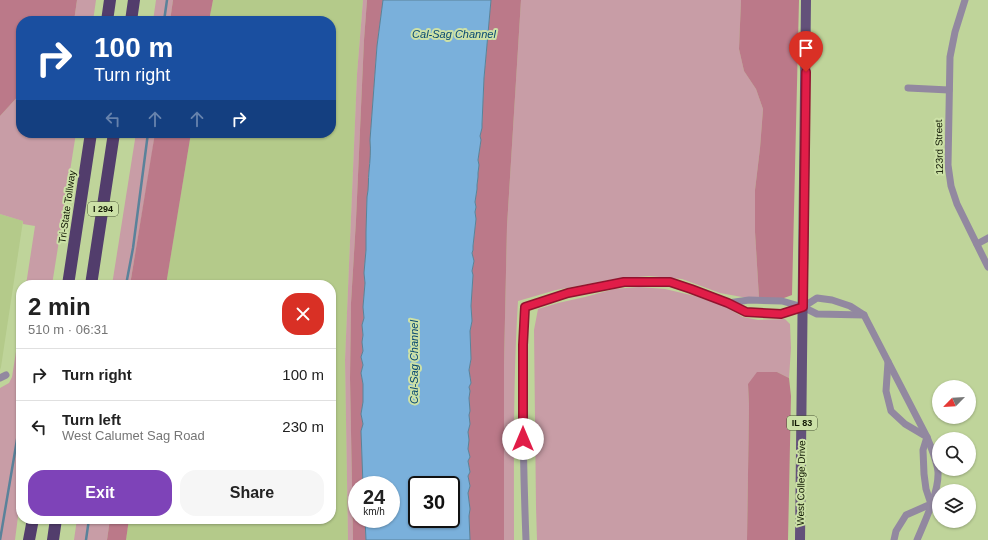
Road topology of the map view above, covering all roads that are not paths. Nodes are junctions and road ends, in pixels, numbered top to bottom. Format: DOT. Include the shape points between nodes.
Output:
graph roads {
  1 [pos="110,0"];
  2 [pos="134,0"];
  3 [pos="806,0"];
  4 [pos="965,0"];
  5 [pos="108,16"];
  6 [pos="132,16"];
  7 [pos="908,88"];
  8 [pos="949,90"];
  9 [pos="89,138"];
  10 [pos="113,138"];
  11 [pos="988,238"];
  12 [pos="977,244"];
  13 [pos="988,268"];
  14 [pos="69,280"];
  15 [pos="93,280"];
  16 [pos="728,303"];
  17 [pos="803,307"];
  18 [pos="864,315"];
  19 [pos="888,361"];
  20 [pos="927,437"];
  21 [pos="931,504"];
  22 [pos="32,524"];
  23 [pos="55,524"];
  24 [pos="29,540"];
  25 [pos="53,540"];
  26 [pos="526,540"];
  27 [pos="800,540"];
  28 [pos="894,540"];
  29 [pos="917,540"];
  1 -- 5 [label="highway"];
  2 -- 6 [label="highway"];
  3 -- 17 [label="main road, IL 83"];
  4 -- 8 [label="street, 123rd Street" via="950,57"];
  7 -- 8 [label="street"];
  8 -- 12 [label="street, 123rd Street" via="948,165 951,186 956,204"];
  9 -- 14 [label="highway, Tri-State Tollway / I 294"];
  10 -- 15 [label="highway, I 294"];
  11 -- 12 [label="street"];
  12 -- 13 [label="street, 123rd Street"];
  16 -- 17 [label="street" via="749,300 782,301"];
  16 -- 17 [label="street" via="746,312 764,314 781,314"];
  16 -- 26 [label="street" via="670,282 624,282 568,293 525,307 523,439"];
  17 -- 18 [label="street" via="817,314"];
  17 -- 18 [label="street" via="817,298 850,306"];
  17 -- 27 [label="main road, West College Drive / IL 83"];
  18 -- 19 [label="street"];
  19 -- 20 [label="street"];
  19 -- 20 [label="street" via="886,391 891,411"];
  20 -- 21 [label="street" via="924,474"];
  20 -- 21 [label="street" via="938,472 938,487"];
  21 -- 28 [label="street" via="906,515"];
  21 -- 29 [label="street"];
  22 -- 24 [label="highway"];
  23 -- 25 [label="highway"];
}
